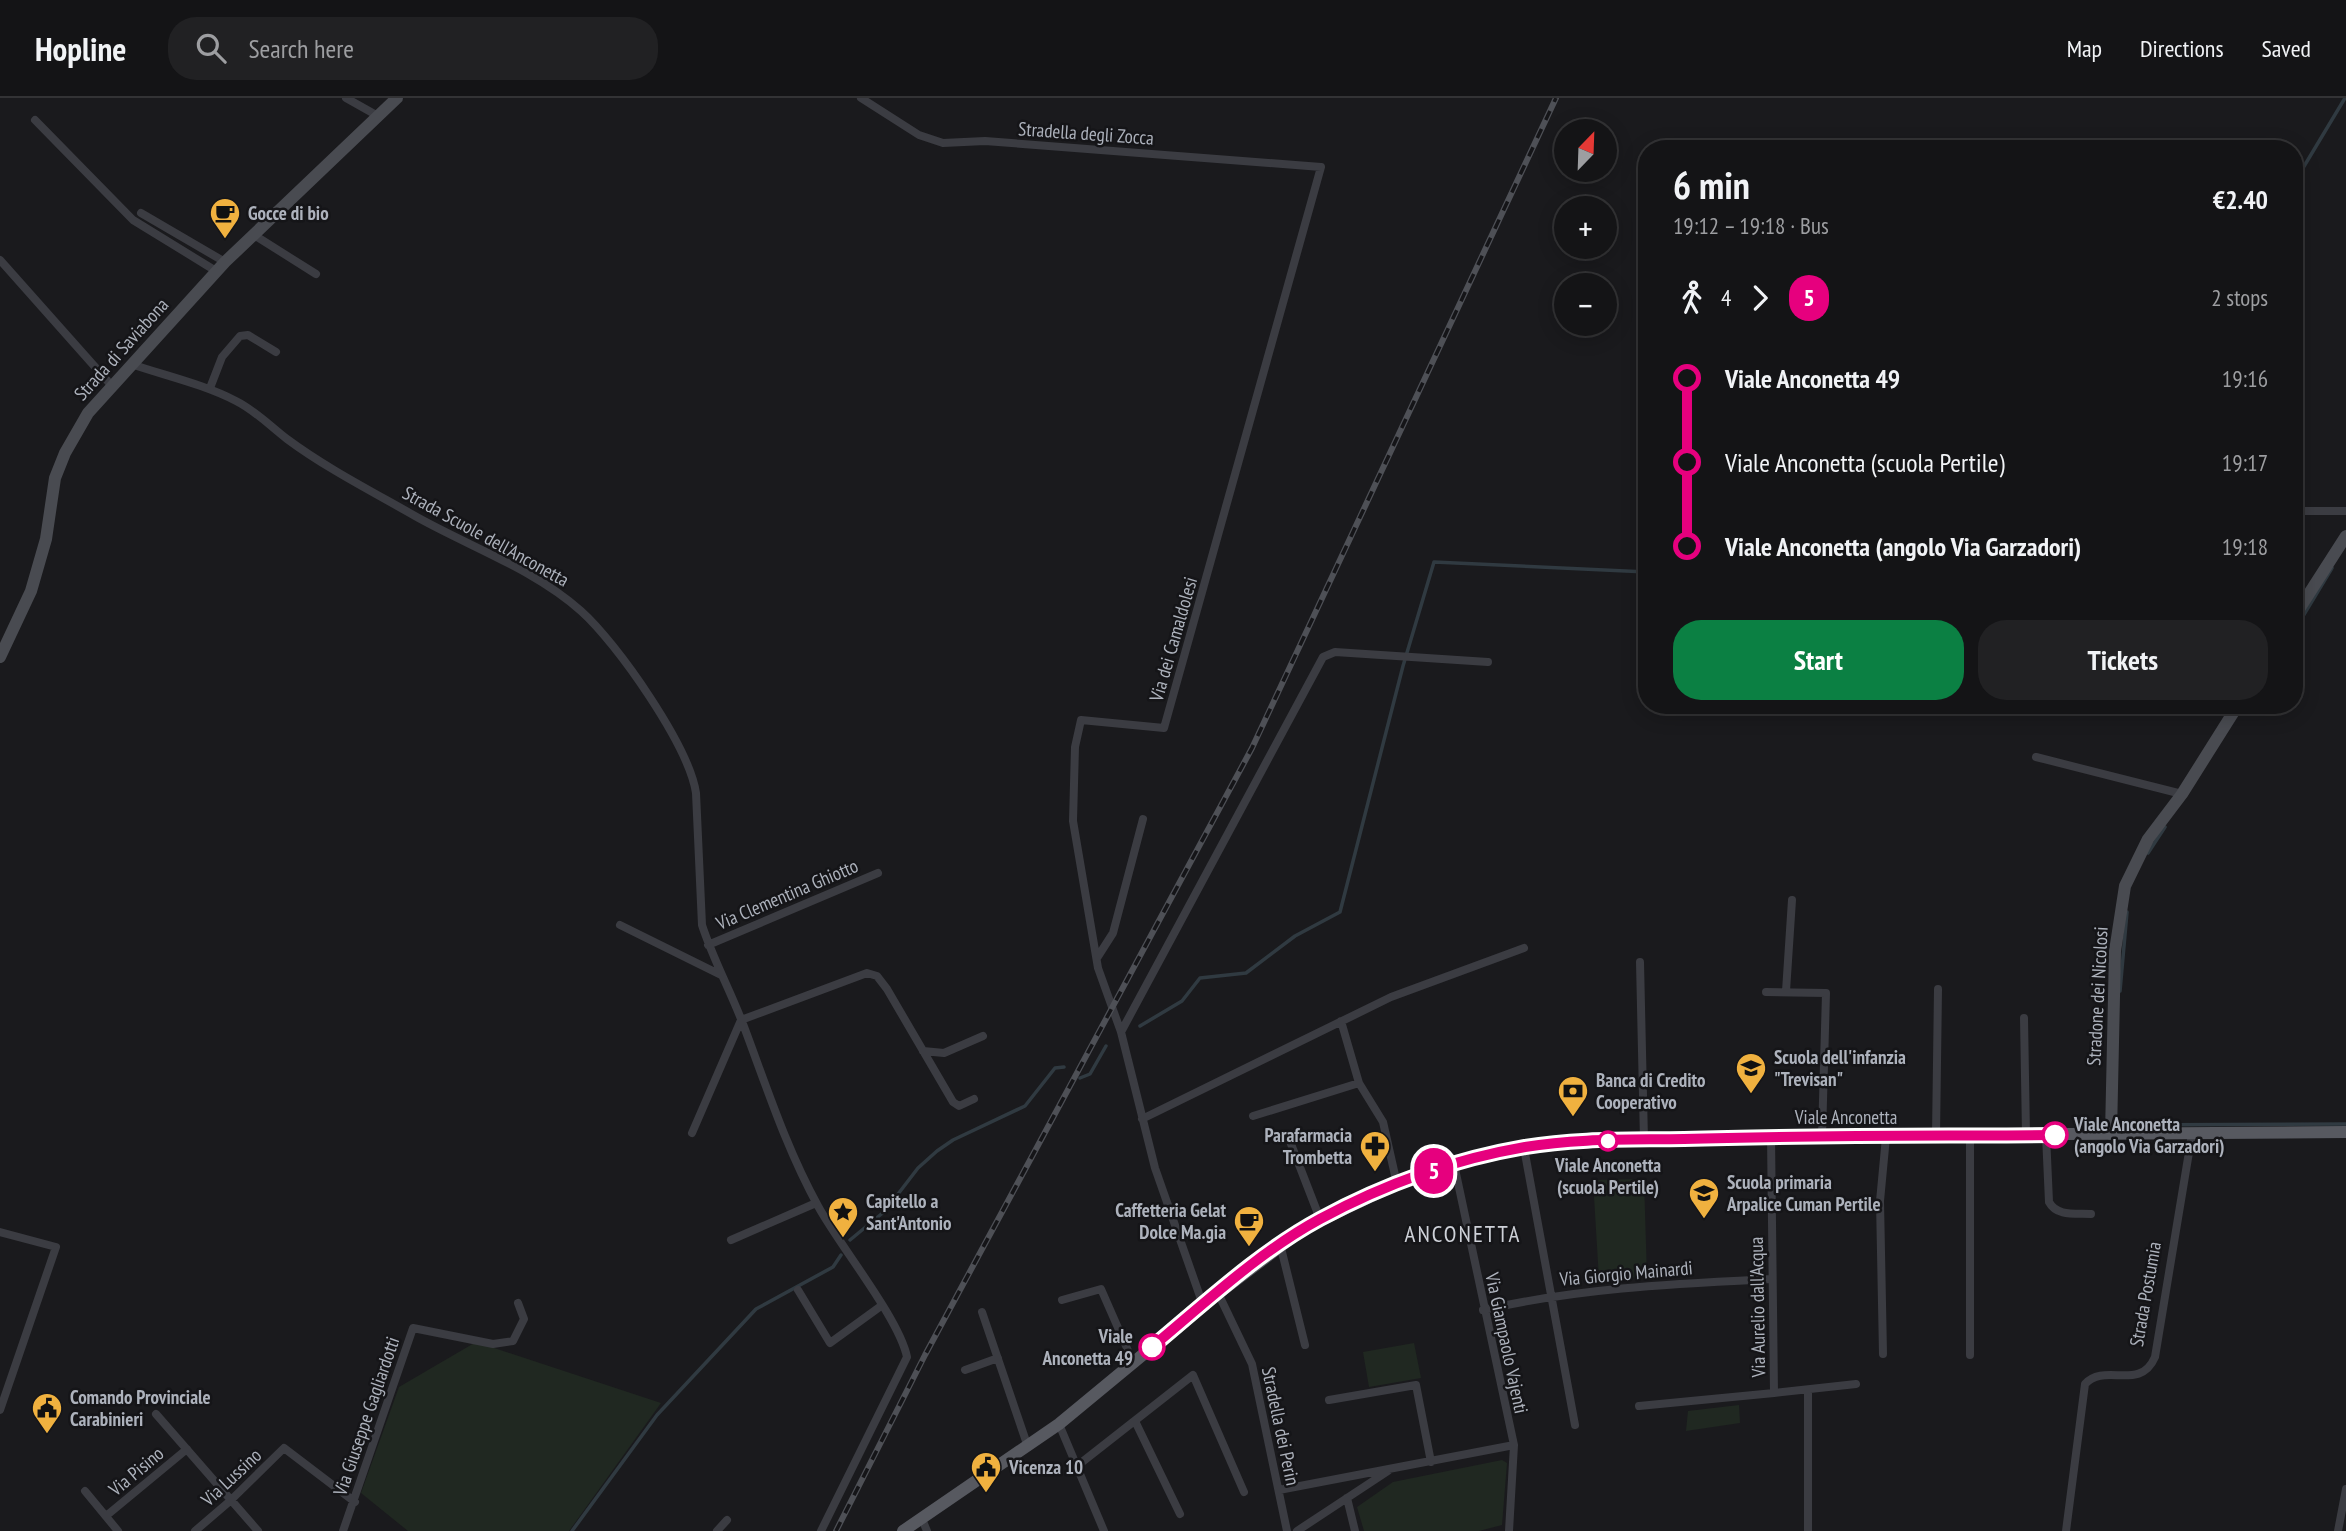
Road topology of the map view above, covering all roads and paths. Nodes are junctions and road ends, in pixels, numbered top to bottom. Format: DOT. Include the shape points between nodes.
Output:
graph roads {
  1 [pos="346,98"];
  2 [pos="397,98"];
  3 [pos="861,98"];
  4 [pos="378,116"];
  5 [pos="35,120"];
  6 [pos="141,213"];
  7 [pos="254,235"];
  8 [pos="0,260"];
  9 [pos="221,267"];
  10 [pos="316,274"];
  11 [pos="1276,326"];
  12 [pos="276,352"];
  13 [pos="131,364"];
  14 [pos="112,386"];
  15 [pos="210,388"];
  16 [pos="2303,510"];
  17 [pos="2346,511"];
  18 [pos="2346,536"];
  19 [pos="2303,603"];
  20 [pos="0,656"];
  21 [pos="1488,662"];
  22 [pos="2232,714"];
  23 [pos="2036,757"];
  24 [pos="2182,794"];
  25 [pos="1143,819"];
  26 [pos="878,873"];
  27 [pos="1792,900"];
  28 [pos="620,925"];
  29 [pos="708,945"];
  30 [pos="1524,948"];
  31 [pos="1097,958"];
  32 [pos="1640,962"];
  33 [pos="721,975"];
  34 [pos="1938,989"];
  35 [pos="1786,991"];
  36 [pos="1766,992"];
  37 [pos="2024,1018"];
  38 [pos="741,1020"];
  39 [pos="1341,1021"];
  40 [pos="1121,1032"];
  41 [pos="983,1036"];
  42 [pos="923,1051"];
  43 [pos="1359,1083"];
  44 [pos="974,1099"];
  45 [pos="1253,1116"];
  46 [pos="1142,1119"];
  47 [pos="2346,1132"];
  48 [pos="692,1133"];
  49 [pos="2111,1134"];
  50 [pos="2192,1134"];
  51 [pos="2026,1135"];
  52 [pos="2046,1135"];
  53 [pos="1771,1136"];
  54 [pos="1822,1136"];
  55 [pos="1936,1136"];
  56 [pos="1970,1136"];
  57 [pos="1886,1137"];
  58 [pos="1644,1140"];
  59 [pos="1291,1144"];
  60 [pos="1524,1147"];
  61 [pos="1454,1164"];
  62 [pos="1397,1184"];
  63 [pos="816,1203"];
  64 [pos="2091,1214"];
  65 [pos="1320,1219"];
  66 [pos="0,1231"];
  67 [pos="731,1240"];
  68 [pos="1280,1244"];
  69 [pos="1772,1279"];
  70 [pos="798,1290"];
  71 [pos="1218,1293"];
  72 [pos="1550,1295"];
  73 [pos="1062,1300"];
  74 [pos="518,1303"];
  75 [pos="1203,1305"];
  76 [pos="881,1306"];
  77 [pos="1483,1310"];
  78 [pos="982,1312"];
  79 [pos="1305,1345"];
  80 [pos="1883,1354"];
  81 [pos="1970,1355"];
  82 [pos="998,1358"];
  83 [pos="1133,1362"];
  84 [pos="965,1370"];
  85 [pos="1856,1384"];
  86 [pos="1808,1390"];
  87 [pos="1774,1393"];
  88 [pos="1329,1400"];
  89 [pos="1639,1406"];
  90 [pos="0,1410"];
  91 [pos="156,1414"];
  92 [pos="1135,1421"];
  93 [pos="1059,1424"];
  94 [pos="1575,1425"];
  95 [pos="1514,1445"];
  96 [pos="1028,1447"];
  97 [pos="187,1449"];
  98 [pos="1431,1462"];
  99 [pos="1077,1466"];
  100 [pos="1390,1469"];
  101 [pos="2346,1489"];
  102 [pos="1279,1490"];
  103 [pos="85,1492"];
  104 [pos="1244,1492"];
  105 [pos="1346,1498"];
  106 [pos="230,1502"];
  107 [pos="355,1502"];
  108 [pos="1180,1514"];
  109 [pos="106,1516"];
  110 [pos="727,1520"];
  111 [pos="924,1525"];
  112 [pos="118,1531"];
  113 [pos="195,1531"];
  114 [pos="258,1531"];
  115 [pos="343,1531"];
  116 [pos="717,1531"];
  117 [pos="821,1531"];
  118 [pos="903,1531"];
  119 [pos="1104,1531"];
  120 [pos="1287,1531"];
  121 [pos="1297,1531"];
  122 [pos="1355,1531"];
  123 [pos="1509,1531"];
  124 [pos="1808,1531"];
  125 [pos="2066,1531"];
  126 [pos="2338,1531"];
  1 -- 4 [label="street"];
  2 -- 4 [label="street, Strada di Saviabona"];
  3 -- 11 [label="street, Stradella degli Zocca" via="919,135 943,143 985,141 1321,167"];
  4 -- 7 [label="street, Strada di Saviabona"];
  5 -- 9 [label="street" via="133,220"];
  6 -- 9 [label="street"];
  7 -- 9 [label="street, Strada di Saviabona"];
  7 -- 10 [label="street"];
  8 -- 14 [label="street"];
  9 -- 13 [label="street, Strada di Saviabona"];
  11 -- 31 [label="street, Via dei Camaldolesi" via="1164,729 1082,720 1075,747 1073,821"];
  12 -- 15 [label="street" via="248,335 240,336 222,357"];
  13 -- 14 [label="street, Strada di Saviabona"];
  13 -- 15 [label="street, Strada Scuole dell'Anconetta"];
  14 -- 20 [label="street, Strada di Saviabona" via="88,413 65,453 55,478 46,539 31,591"];
  15 -- 29 [label="street, Strada Scuole dell'Anconetta" via="262,416 287,439 413,515 556,590 607,638 679,742 693,776 702,925"];
  16 -- 17 [label="street"];
  18 -- 19 [label="street"];
  21 -- 40 [label="street" via="1335,652 1323,657"];
  22 -- 24 [label="street, Stradone dei Nicolosi"];
  23 -- 24 [label="street"];
  24 -- 49 [label="street, Stradone dei Nicolosi" via="2148,839 2125,886 2115,951"];
  25 -- 31 [label="street" via="1113,933"];
  26 -- 29 [label="street, Via Clementina Ghiotto"];
  27 -- 35 [label="street"];
  28 -- 33 [label="street"];
  29 -- 33 [label="street, Strada Scuole dell'Anconetta"];
  30 -- 39 [label="street"];
  31 -- 40 [label="street, Via dei Camaldolesi"];
  32 -- 58 [label="street"];
  33 -- 38 [label="street, Strada Scuole dell'Anconetta"];
  34 -- 55 [label="street"];
  35 -- 36 [label="street"];
  35 -- 54 [label="street" via="1826,993"];
  37 -- 51 [label="street"];
  38 -- 42 [label="street" via="867,973 877,976 887,989"];
  38 -- 48 [label="street"];
  38 -- 63 [label="street, Strada Scuole dell'Anconetta" via="784,1136"];
  39 -- 43 [label="street"];
  39 -- 46 [label="street"];
  40 -- 46 [label="street, Via dei Camaldolesi"];
  41 -- 42 [label="street" via="944,1054"];
  42 -- 44 [label="street" via="953,1102 958,1106"];
  43 -- 45 [label="street"];
  43 -- 62 [label="street" via="1383,1122"];
  46 -- 75 [label="street, Via dei Camaldolesi" via="1154,1168"];
  47 -- 50 [label="main road"];
  49 -- 50 [label="main road"];
  49 -- 52 [label="main road, Viale Anconetta"];
  50 -- 125 [label="street, Strada Postumia" via="2155,1357 2143,1374 2096,1376 2085,1384"];
  51 -- 52 [label="main road, Viale Anconetta"];
  51 -- 56 [label="main road, Viale Anconetta"];
  52 -- 64 [label="street" via="2052,1208"];
  53 -- 54 [label="main road, Viale Anconetta"];
  53 -- 58 [label="main road, Viale Anconetta"];
  53 -- 69 [label="street, Via Aurelio dall'Acqua"];
  54 -- 57 [label="main road, Viale Anconetta"];
  55 -- 56 [label="main road, Viale Anconetta"];
  55 -- 57 [label="main road, Viale Anconetta"];
  56 -- 81 [label="street"];
  57 -- 80 [label="street" via="1880,1202"];
  58 -- 60 [label="main road, Viale Anconetta"];
  59 -- 65 [label="street"];
  60 -- 61 [label="main road, Viale Anconetta"];
  60 -- 72 [label="street"];
  61 -- 62 [label="main road, Viale Anconetta"];
  61 -- 77 [label="street, Via Giampaolo Vajenti"];
  62 -- 65 [label="main road, Viale Anconetta"];
  63 -- 67 [label="street"];
  63 -- 76 [label="street, Strada Scuole dell'Anconetta"];
  65 -- 68 [label="main road, Viale Anconetta"];
  66 -- 90 [label="street" via="56,1247"];
  68 -- 71 [label="main road, Viale Anconetta"];
  68 -- 79 [label="street"];
  69 -- 72 [label="street, Via Giorgio Mainardi" via="1620,1286"];
  69 -- 87 [label="street, Via Aurelio dall'Acqua"];
  70 -- 76 [label="street" via="830,1343"];
  71 -- 75 [label="main road, Viale Anconetta"];
  71 -- 102 [label="street, Stradella dei Perin" via="1252,1364"];
  72 -- 77 [label="street, Via Giorgio Mainardi"];
  72 -- 94 [label="street"];
  73 -- 83 [label="street" via="1101,1289"];
  74 -- 107 [label="street, Via Giuseppe Gagliardotti" via="524,1319 513,1341 493,1344 413,1328"];
  75 -- 83 [label="main road, Viale Anconetta"];
  76 -- 117 [label="street, Strada Scuole dell'Anconetta" via="906,1357"];
  77 -- 95 [label="street, Via Giampaolo Vajenti"];
  78 -- 82 [label="street"];
  82 -- 84 [label="street"];
  82 -- 96 [label="street"];
  83 -- 93 [label="main road, Viale Anconetta"];
  85 -- 86 [label="street, Via Aurelio dall'Acqua"];
  86 -- 87 [label="street, Via Aurelio dall'Acqua"];
  86 -- 124 [label="street"];
  87 -- 89 [label="street, Via Aurelio dall'Acqua"];
  88 -- 98 [label="street" via="1416,1385"];
  91 -- 97 [label="street"];
  92 -- 99 [label="street"];
  92 -- 104 [label="street" via="1193,1376"];
  92 -- 108 [label="street"];
  93 -- 96 [label="main road, Viale Anconetta"];
  93 -- 99 [label="street"];
  95 -- 98 [label="street"];
  95 -- 123 [label="street, Via Giampaolo Vajenti"];
  96 -- 111 [label="main road, Viale Anconetta"];
  97 -- 106 [label="street"];
  97 -- 109 [label="street, Via Pisino"];
  98 -- 100 [label="street"];
  99 -- 119 [label="street"];
  100 -- 102 [label="street"];
  100 -- 105 [label="street"];
  101 -- 126 [label="street"];
  102 -- 120 [label="street, Stradella dei Perin"];
  103 -- 109 [label="street"];
  105 -- 121 [label="street"];
  105 -- 122 [label="street"];
  106 -- 107 [label="street, Via Lussino" via="284,1448"];
  106 -- 113 [label="street, Via Lussino"];
  106 -- 114 [label="street"];
  107 -- 115 [label="street, Via Giuseppe Gagliardotti"];
  109 -- 112 [label="street"];
  110 -- 116 [label="street"];
  111 -- 118 [label="main road, Viale Anconetta"];
}
